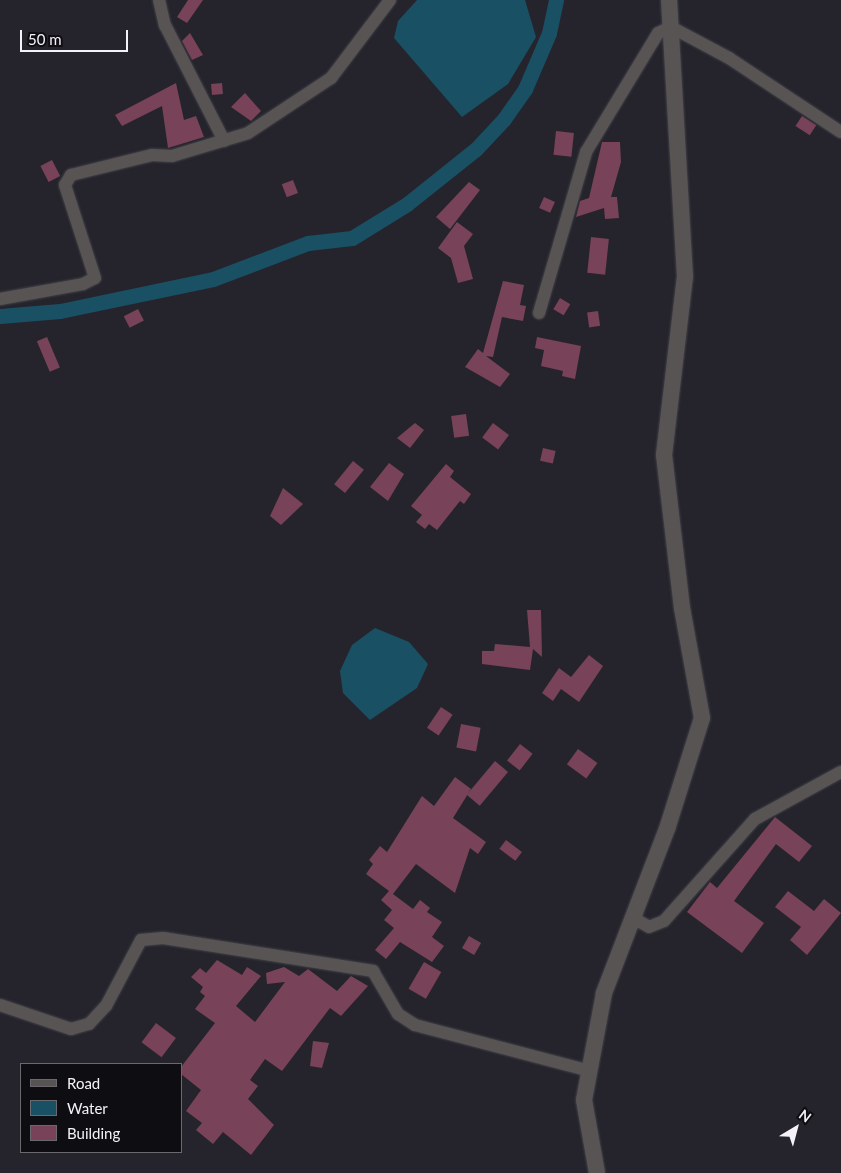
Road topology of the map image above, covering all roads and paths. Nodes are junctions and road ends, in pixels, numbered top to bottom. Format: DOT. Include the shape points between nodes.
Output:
graph roads {
  1 [pos="160,0"];
  2 [pos="390,0"];
  3 [pos="669,0"];
  4 [pos="671,26"];
  5 [pos="841,132"];
  6 [pos="224,141"];
  7 [pos="0,299"];
  8 [pos="539,313"];
  9 [pos="841,772"];
  10 [pos="633,918"];
  11 [pos="0,1005"];
  12 [pos="587,1070"];
  13 [pos="597,1173"];
  1 -- 6 [label="street" via="166,25"];
  2 -- 6 [label="street" via="331,78 248,133"];
  3 -- 4 [label="street"];
  4 -- 5 [label="street" via="729,58"];
  4 -- 8 [label="street" via="658,33 632,70 586,152"];
  4 -- 10 [label="street" via="685,277 664,456 682,608 702,718"];
  6 -- 7 [label="street" via="172,156 152,155 71,175 65,185 95,278 83,284"];
  9 -- 10 [label="street" via="755,819 664,921 649,927"];
  10 -- 12 [label="street" via="604,993"];
  11 -- 12 [label="street" via="71,1029 89,1024 106,1006 141,940 163,938 373,971 398,1014 415,1025"];
  12 -- 13 [label="street" via="584,1100"];
}
